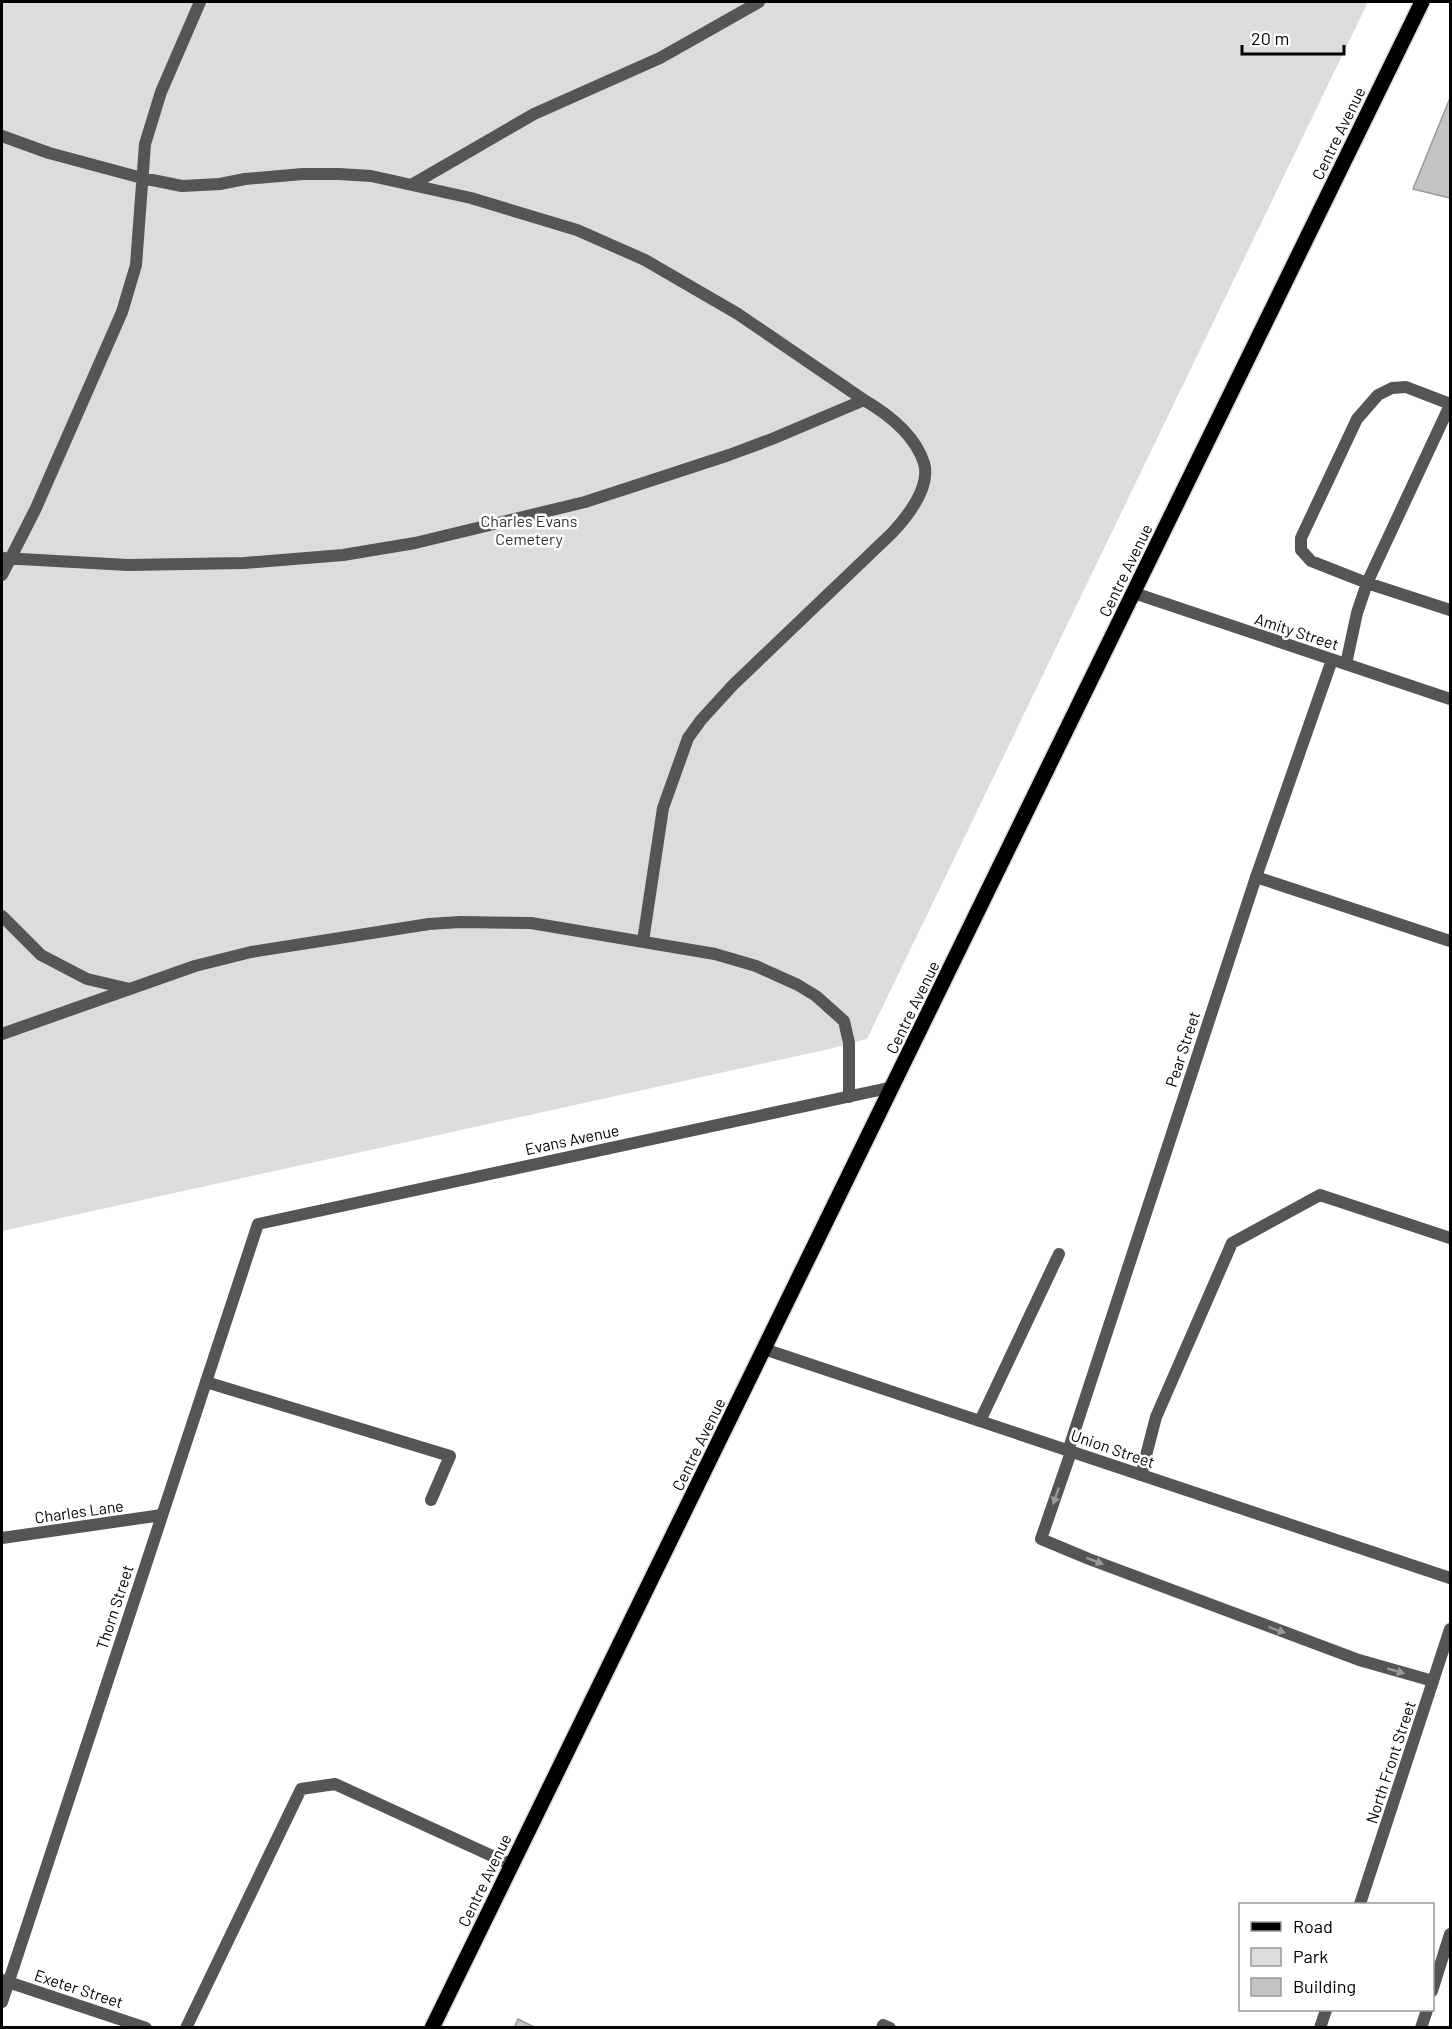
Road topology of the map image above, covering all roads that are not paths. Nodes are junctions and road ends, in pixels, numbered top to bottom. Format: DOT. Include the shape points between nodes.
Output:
graph roads {
  1 [pos="200,2"];
  2 [pos="1422,2"];
  3 [pos="752,3"];
  4 [pos="2,136"];
  5 [pos="142,178"];
  6 [pos="413,184"];
  7 [pos="864,400"];
  8 [pos="1450,405"];
  9 [pos="6,559"];
  10 [pos="2,575"];
  11 [pos="1367,583"];
  12 [pos="1134,593"];
  13 [pos="1450,610"];
  14 [pos="1332,660"];
  15 [pos="1346,664"];
  16 [pos="1450,699"];
  17 [pos="1256,877"];
  18 [pos="2,916"];
  19 [pos="643,941"];
  20 [pos="1450,941"];
  21 [pos="130,989"];
  22 [pos="2,1034"];
  23 [pos="893,1087"];
  24 [pos="849,1097"];
  25 [pos="258,1224"];
  26 [pos="1450,1238"];
  27 [pos="1059,1254"];
  28 [pos="764,1350"];
  29 [pos="206,1382"];
  30 [pos="980,1421"];
  31 [pos="1070,1451"];
  32 [pos="1141,1475"];
  33 [pos="431,1500"];
  34 [pos="162,1515"];
  35 [pos="2,1538"];
  36 [pos="1450,1578"];
  37 [pos="1450,1629"];
  38 [pos="1433,1681"];
  39 [pos="512,1865"];
  40 [pos="1361,1903"];
  41 [pos="1450,1934"];
  42 [pos="5,1981"];
  43 [pos="1434,1985"];
  44 [pos="2,2002"];
  45 [pos="1326,2011"];
  46 [pos="1427,2011"];
  47 [pos="128,2025"];
  48 [pos="146,2028"];
  49 [pos="186,2028"];
  50 [pos="432,2028"];
  51 [pos="882,2028"];
  52 [pos="890,2028"];
  53 [pos="1320,2028"];
  54 [pos="1421,2028"];
  1 -- 5 [label="street" via="161,92 145,144"];
  2 -- 12 [label="main road, Centre Avenue"];
  3 -- 6 [label="street" via="660,58 534,114"];
  4 -- 5 [label="street"];
  5 -- 6 [label="street" via="182,186 339,174"];
  5 -- 9 [label="street" via="136,265 122,312 36,508"];
  6 -- 7 [label="street" via="567,227 615,246 738,314"];
  7 -- 9 [label="street" via="740,452 585,502 415,543 343,555 244,563 128,566"];
  7 -- 19 [label="street" via="903,429 915,447 924,464 918,498 892,533 733,685 688,738 663,808"];
  8 -- 11 [label="street"];
  8 -- 11 [label="street" via="1406,387 1378,395 1357,419 1300,538 1301,550 1311,561"];
  9 -- 10 [label="street"];
  11 -- 13 [label="street"];
  11 -- 15 [label="street"];
  12 -- 14 [label="street, Amity Street"];
  12 -- 23 [label="main road, Centre Avenue"];
  14 -- 15 [label="street, Amity Street"];
  14 -- 17 [label="street, Pear Street"];
  15 -- 16 [label="street, Amity Street"];
  17 -- 20 [label="street"];
  17 -- 31 [label="street, Pear Street"];
  18 -- 21 [label="street" via="41,955 87,979"];
  19 -- 21 [label="street" via="531,923 429,924 251,952"];
  19 -- 24 [label="street" via="756,966 816,996 844,1021 849,1043"];
  21 -- 22 [label="street"];
  23 -- 24 [label="street, Evans Avenue"];
  23 -- 28 [label="main road, Centre Avenue"];
  24 -- 25 [label="street, Evans Avenue"];
  25 -- 29 [label="street, Thorn Street"];
  26 -- 32 [label="street" via="1320,1195 1232,1243 1156,1417"];
  27 -- 30 [label="street"];
  28 -- 30 [label="street, Union Street"];
  28 -- 39 [label="main road, Centre Avenue"];
  29 -- 33 [label="street" via="450,1456"];
  29 -- 34 [label="street, Thorn Street"];
  30 -- 31 [label="street, Union Street"];
  31 -- 32 [label="street, Union Street"];
  31 -- 38 [label="street, Pear Street, one-way" via="1041,1539 1359,1660"];
  32 -- 36 [label="street, Union Street"];
  34 -- 35 [label="street, Charles Lane"];
  34 -- 42 [label="street, Thorn Street"];
  37 -- 38 [label="street, North Front Street"];
  38 -- 40 [label="street, North Front Street"];
  39 -- 49 [label="street" via="335,1784 301,1789"];
  39 -- 50 [label="main road, Centre Avenue"];
  41 -- 43 [label="street"];
  42 -- 44 [label="street, Thorn Street"];
  42 -- 47 [label="street, Exeter Street"];
  45 -- 53 [label="street"];
  46 -- 54 [label="street"];
  47 -- 48 [label="street, Exeter Street"];
  51 -- 52 [label="street"];
}
